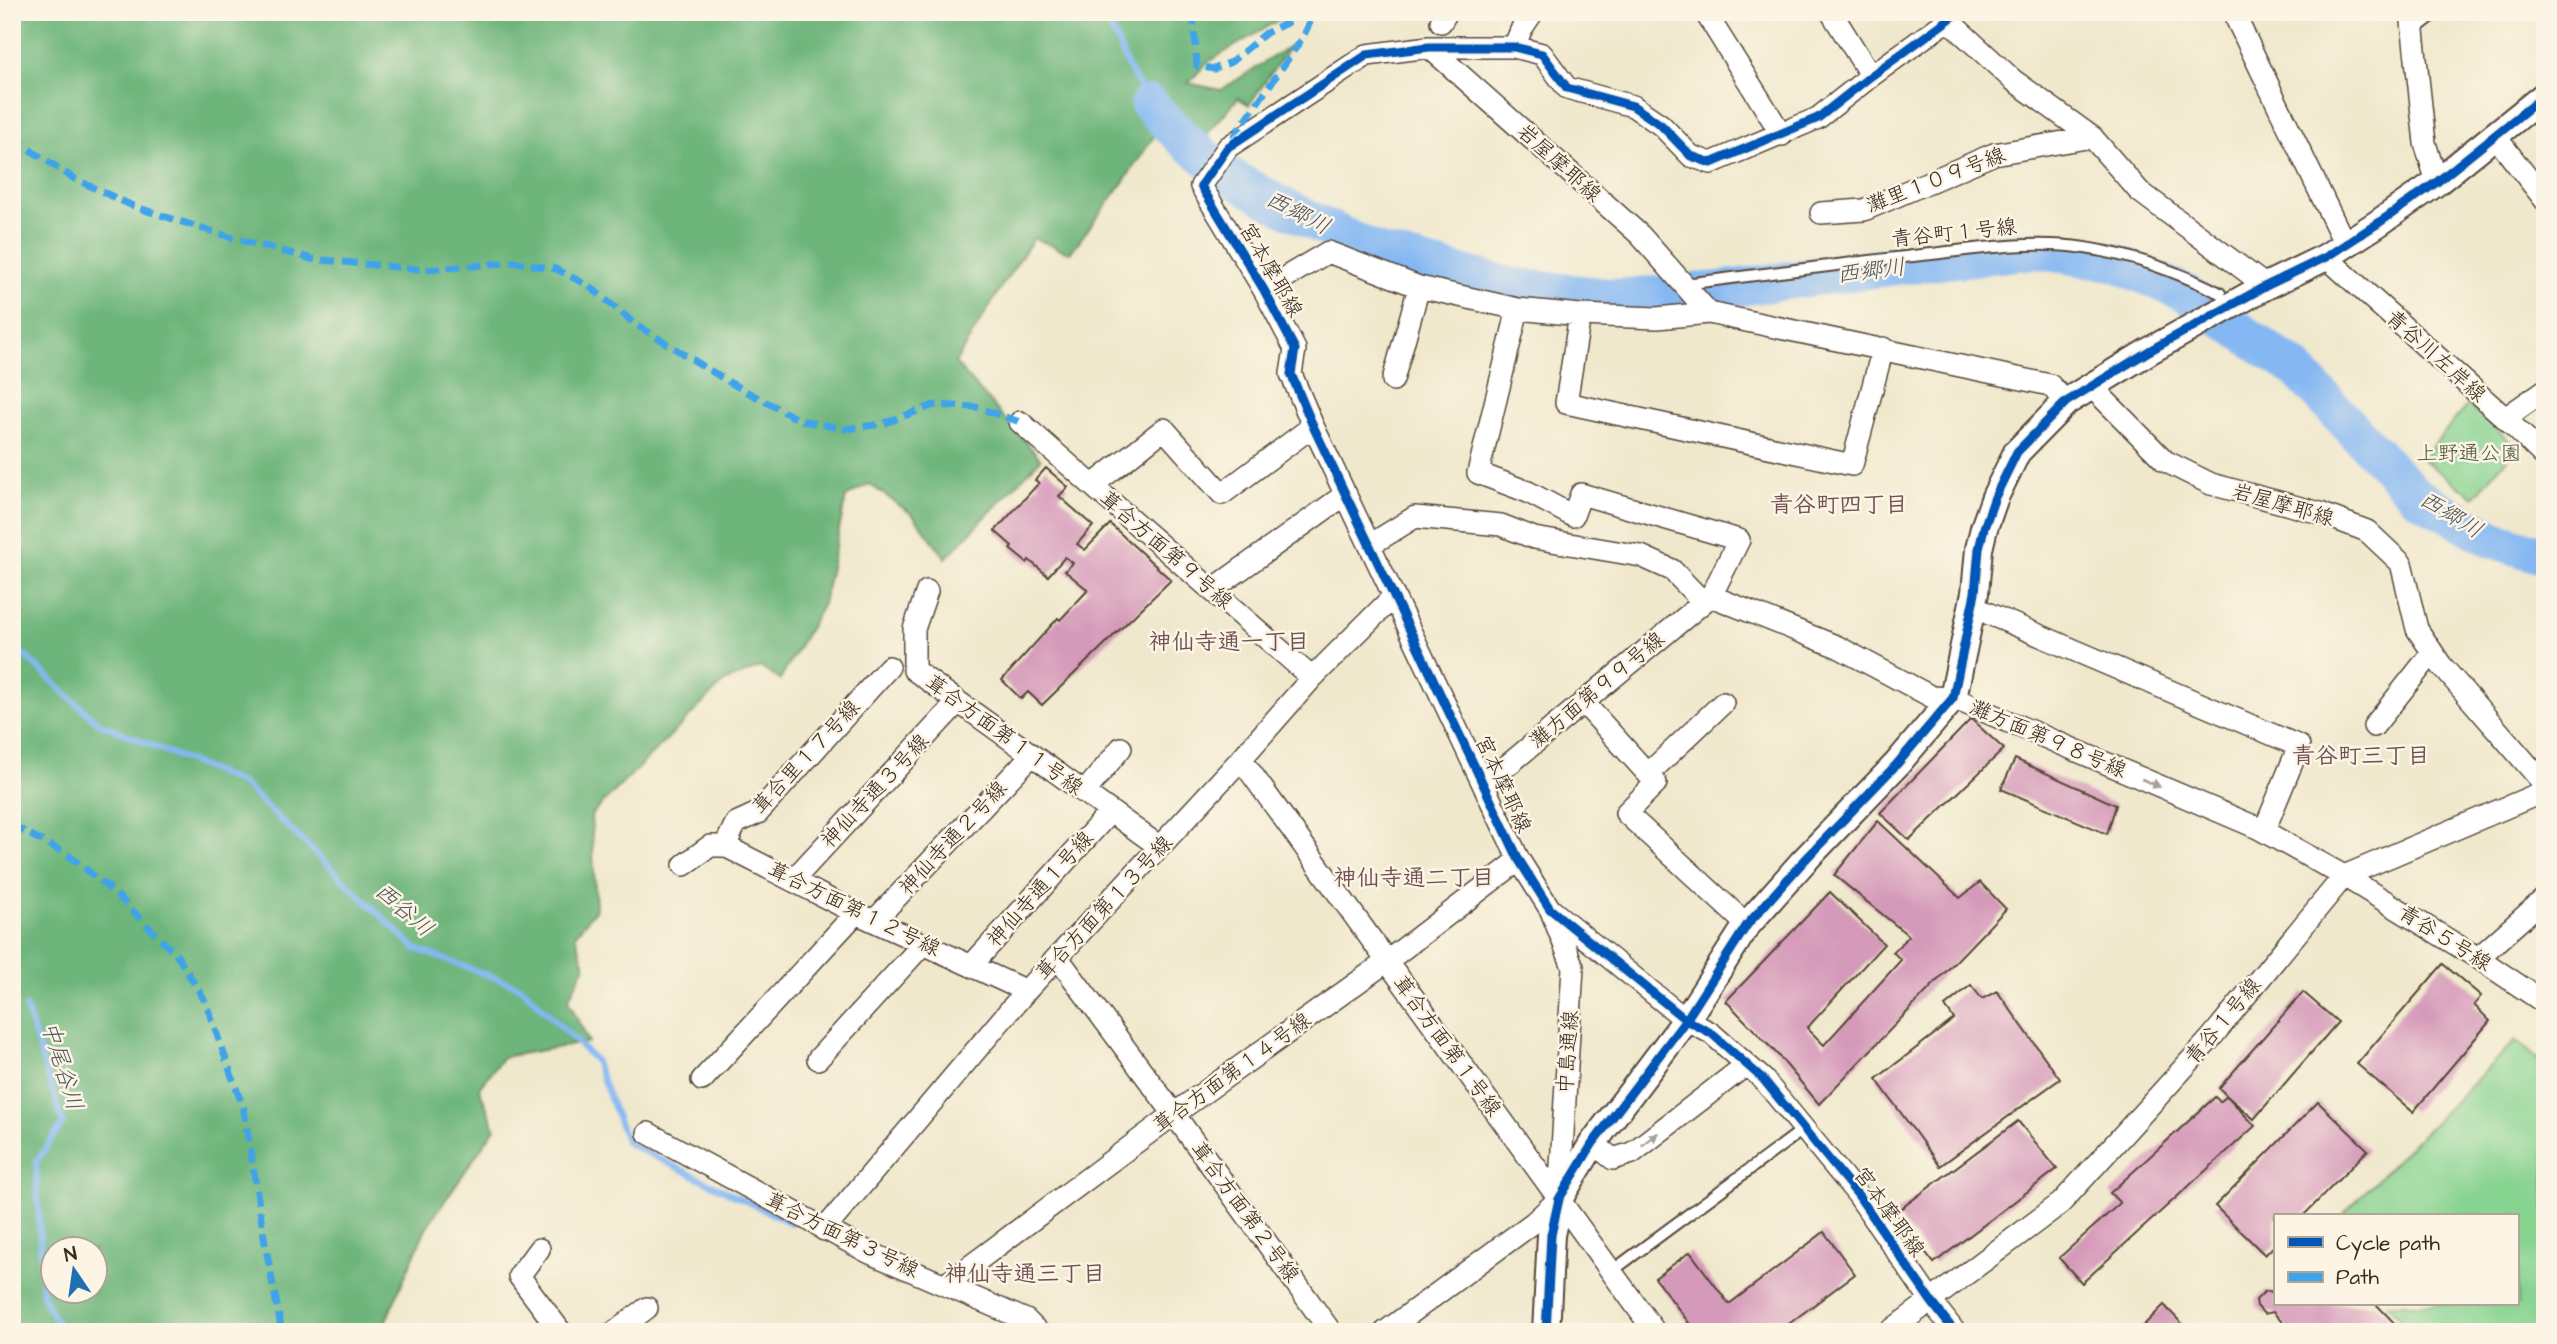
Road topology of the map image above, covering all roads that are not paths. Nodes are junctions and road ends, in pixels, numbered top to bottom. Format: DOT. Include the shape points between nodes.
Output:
graph roads {
  1 [pos="1533,12"];
  2 [pos="1705,12"];
  3 [pos="1831,12"];
  4 [pos="2233,12"];
  5 [pos="2437,12"];
  6 [pos="1953,16"];
  7 [pos="2412,21"];
  8 [pos="1429,47"];
  9 [pos="1514,47"];
  10 [pos="1871,76"];
  11 [pos="2545,95"];
  12 [pos="1782,135"];
  13 [pos="2495,136"];
  14 [pos="2092,137"];
  15 [pos="2437,182"];
  16 [pos="2545,200"];
  17 [pos="1821,213"];
  18 [pos="2340,234"];
  19 [pos="2326,257"];
  20 [pos="1685,284"];
  21 [pos="2266,286"];
  22 [pos="1419,287"];
  23 [pos="1264,290"];
  24 [pos="2228,298"];
  25 [pos="1518,309"];
  26 [pos="1706,310"];
  27 [pos="1580,315"];
  28 [pos="1883,348"];
  29 [pos="1393,380"];
  30 [pos="2091,386"];
  31 [pos="2545,390"];
  32 [pos="2066,402"];
  33 [pos="2505,418"];
  34 [pos="1020,422"];
  35 [pos="1313,426"];
  36 [pos="2545,457"];
  37 [pos="1093,485"];
  38 [pos="1346,494"];
  39 [pos="1370,545"];
  40 [pos="1212,590"];
  41 [pos="927,591"];
  42 [pos="1394,596"];
  43 [pos="1707,599"];
  44 [pos="1973,607"];
  45 [pos="2432,653"];
  46 [pos="889,667"];
  47 [pos="1312,678"];
  48 [pos="1953,698"];
  49 [pos="1583,702"];
  50 [pos="957,703"];
  51 [pos="1723,703"];
  52 [pos="2374,726"];
  53 [pos="1121,748"];
  54 [pos="1031,756"];
  55 [pos="1241,759"];
  56 [pos="1647,774"];
  57 [pos="1484,785"];
  58 [pos="2545,785"];
  59 [pos="2545,791"];
  60 [pos="1084,793"];
  61 [pos="1110,811"];
  62 [pos="2264,831"];
  63 [pos="725,846"];
  64 [pos="1160,847"];
  65 [pos="1519,860"];
  66 [pos="684,865"];
  67 [pos="2344,876"];
  68 [pos="794,879"];
  69 [pos="2545,898"];
  70 [pos="1550,909"];
  71 [pos="865,917"];
  72 [pos="1747,925"];
  73 [pos="923,944"];
  74 [pos="1058,958"];
  75 [pos="2478,958"];
  76 [pos="1386,962"];
  77 [pos="971,966"];
  78 [pos="1026,991"];
  79 [pos="2545,1003"];
  80 [pos="1686,1020"];
  81 [pos="818,1059"];
  82 [pos="1746,1065"];
  83 [pos="702,1080"];
  84 [pos="1174,1114"];
  85 [pos="1804,1129"];
  86 [pos="648,1133"];
  87 [pos="1592,1143"];
  88 [pos="1559,1199"];
  89 [pos="824,1230"];
  90 [pos="539,1249"];
  91 [pos="1612,1271"];
  92 [pos="945,1285"];
  93 [pos="1931,1301"];
  94 [pos="647,1308"];
  95 [pos="561,1332"];
  96 [pos="615,1332"];
  97 [pos="1038,1332"];
  98 [pos="1331,1332"];
  99 [pos="1385,1332"];
  100 [pos="1546,1332"];
  101 [pos="1655,1332"];
  102 [pos="1889,1332"];
  103 [pos="1955,1332"];
  1 -- 9 [label="street"];
  2 -- 12 [label="street"];
  3 -- 10 [label="street"];
  4 -- 18 [label="street"];
  5 -- 7 [label="lane"];
  6 -- 10 [label="street"];
  6 -- 14 [label="street" via="2013,80"];
  7 -- 15 [label="street" via="2425,143"];
  8 -- 9 [label="street"];
  8 -- 20 [label="street, 岩屋摩耶線" via="1640,234"];
  8 -- 23 [label="street, 宮本摩耶線" via="1367,55 1228,147 1207,176 1201,186"];
  9 -- 12 [label="street" via="1542,54 1567,88 1633,106 1661,125 1691,156 1711,163"];
  10 -- 12 [label="street" via="1818,118"];
  11 -- 13 [label="street"];
  13 -- 15 [label="street"];
  13 -- 16 [label="street"];
  14 -- 17 [label="street, 灘里１０９号線" via="1994,154 1864,210"];
  14 -- 21 [label="street" via="2139,191"];
  15 -- 19 [label="street"];
  19 -- 21 [label="street"];
  19 -- 33 [label="street, 青谷川左岸線"];
  20 -- 24 [label="lane, 青谷町１号線" via="1990,247 2050,245 2134,259 2176,272"];
  20 -- 26 [label="street, 岩屋摩耶線"];
  21 -- 24 [label="street"];
  22 -- 23 [label="street" via="1328,252"];
  22 -- 25 [label="street"];
  22 -- 29 [label="street"];
  23 -- 35 [label="street, 宮本摩耶線" via="1295,349 1291,374"];
  24 -- 30 [label="street" via="2195,326"];
  25 -- 27 [label="street"];
  25 -- 43 [label="street" via="1478,474 1528,492 1573,516 1581,494 1739,540"];
  26 -- 27 [label="street" via="1657,318"];
  26 -- 28 [label="street"];
  27 -- 28 [label="street" via="1566,403 1852,465"];
  28 -- 32 [label="street" via="2050,385"];
  30 -- 32 [label="street"];
  30 -- 45 [label="street, 岩屋摩耶線" via="2165,461 2211,484 2320,513 2367,531 2401,563 2417,629"];
  31 -- 33 [label="street"];
  32 -- 44 [label="street" via="2017,452 1995,497 1979,549"];
  33 -- 36 [label="street, 青谷川左岸線"];
  34 -- 37 [label="street, 葺合方面第９号線"];
  35 -- 37 [label="street" via="1222,494 1164,429"];
  35 -- 38 [label="street, 宮本摩耶線"];
  37 -- 40 [label="street, 葺合方面第９号線"];
  38 -- 39 [label="street, 宮本摩耶線"];
  38 -- 40 [label="street"];
  39 -- 42 [label="street, 宮本摩耶線"];
  39 -- 43 [label="street, 灘方面第９８号線" via="1415,517 1501,525 1534,538 1641,556 1672,570"];
  40 -- 47 [label="street, 葺合方面第９号線"];
  41 -- 50 [label="street, 葺合方面第１１号線" via="914,629 914,670"];
  42 -- 47 [label="street, 葺合方面第１３号線"];
  42 -- 57 [label="street, 宮本摩耶線"];
  43 -- 48 [label="street, 灘方面第９８号線" via="1838,648 1932,696"];
  43 -- 49 [label="street, 灘方面第９９号線"];
  44 -- 48 [label="street"];
  44 -- 62 [label="street" via="2299,746"];
  45 -- 52 [label="street"];
  45 -- 58 [label="street, 岩屋摩耶線"];
  46 -- 63 [label="street, 葺合里１７号線" via="758,813 736,823"];
  47 -- 55 [label="street, 葺合方面第１３号線"];
  48 -- 62 [label="street, 灘方面第９８号線, one-way"];
  48 -- 72 [label="street"];
  49 -- 56 [label="street"];
  49 -- 57 [label="street, 灘方面第９９号線"];
  50 -- 54 [label="street, 葺合方面第１１号線"];
  50 -- 68 [label="street, 神仙寺通３号線"];
  51 -- 56 [label="street"];
  53 -- 60 [label="street"];
  54 -- 60 [label="street, 葺合方面第１１号線"];
  54 -- 71 [label="street, 神仙寺通２号線"];
  55 -- 64 [label="street, 葺合方面第１３号線"];
  55 -- 76 [label="street, 葺合方面第１号線"];
  56 -- 72 [label="street" via="1656,783 1626,813"];
  57 -- 65 [label="street, 宮本摩耶線"];
  59 -- 67 [label="street, 青谷１号線"];
  60 -- 61 [label="street, 葺合方面第１１号線"];
  61 -- 64 [label="street, 葺合方面第１１号線"];
  61 -- 77 [label="street, 神仙寺通１号線"];
  62 -- 67 [label="street, 灘方面第９８号線"];
  63 -- 66 [label="street" via="710,846"];
  63 -- 68 [label="street, 葺合方面第１２号線"];
  64 -- 74 [label="street, 葺合方面第１３号線"];
  65 -- 70 [label="street, 宮本摩耶線"];
  65 -- 76 [label="street, 葺合方面第１４号線"];
  67 -- 75 [label="street, 青谷５号線"];
  67 -- 93 [label="street, 青谷１号線" via="2211,1038 2061,1203"];
  68 -- 71 [label="street, 葺合方面第１２号線"];
  69 -- 75 [label="street"];
  70 -- 80 [label="street, 宮本摩耶線"];
  70 -- 88 [label="street, 中島通線" via="1573,967"];
  71 -- 73 [label="street, 葺合方面第１２号線"];
  71 -- 83 [label="street, 神仙寺通２号線"];
  72 -- 80 [label="street"];
  73 -- 77 [label="street, 葺合方面第１２号線"];
  73 -- 81 [label="street"];
  74 -- 78 [label="street, 葺合方面第１３号線"];
  74 -- 84 [label="street, 葺合方面第２号線"];
  75 -- 79 [label="street, 青谷５号線"];
  76 -- 84 [label="street, 葺合方面第１４号線"];
  76 -- 88 [label="street, 葺合方面第１号線"];
  77 -- 78 [label="street, 葺合方面第１２号線"];
  78 -- 89 [label="street, 葺合方面第１３号線"];
  80 -- 82 [label="street, 宮本摩耶線" via="1711,1033"];
  80 -- 87 [label="street"];
  82 -- 85 [label="street, 宮本摩耶線"];
  87 -- 82 [label="street, one-way" via="1614,1159 1632,1153"];
  84 -- 92 [label="street, 葺合方面第１４号線"];
  84 -- 98 [label="street, 葺合方面第２号線"];
  85 -- 91 [label="lane"];
  85 -- 93 [label="street, 宮本摩耶線" via="1858,1195"];
  86 -- 89 [label="street, 葺合方面第３号線"];
  87 -- 88 [label="street"];
  88 -- 91 [label="street, 葺合方面第１号線"];
  88 -- 99 [label="street"];
  88 -- 100 [label="street" via="1551,1235"];
  89 -- 92 [label="street, 葺合方面第３号線"];
  90 -- 95 [label="street" via="519,1276"];
  91 -- 101 [label="street, 葺合方面第１号線"];
  92 -- 97 [label="street, 葺合方面第３号線" via="1026,1320"];
  93 -- 102 [label="street, 青谷１号線"];
  93 -- 103 [label="street, 宮本摩耶線"];
  94 -- 96 [label="street"];
}
